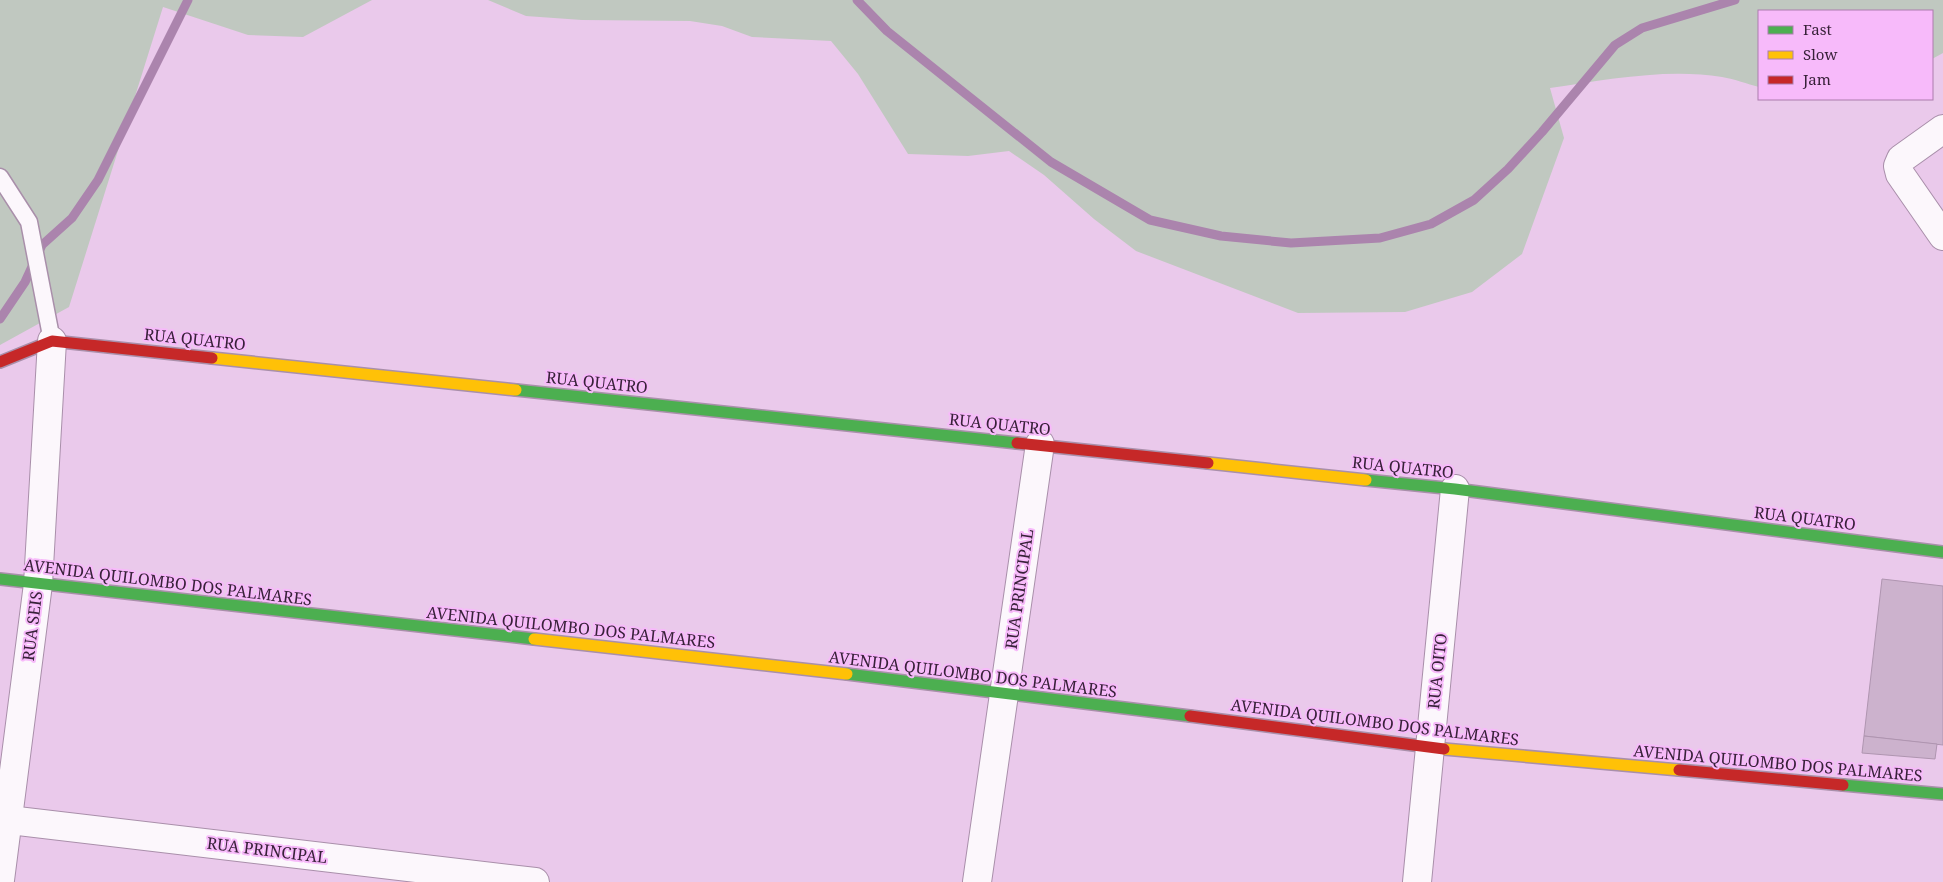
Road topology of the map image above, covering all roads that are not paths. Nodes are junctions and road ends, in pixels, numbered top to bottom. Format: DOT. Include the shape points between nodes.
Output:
graph roads {
  1 [pos="1943,130"];
  2 [pos="0,177"];
  3 [pos="1943,236"];
  4 [pos="52,340"];
  5 [pos="0,362"];
  6 [pos="1040,444"];
  7 [pos="1455,489"];
  8 [pos="1943,552"];
  9 [pos="0,579"];
  10 [pos="38,584"];
  11 [pos="1004,692"];
  12 [pos="1430,748"];
  13 [pos="1943,794"];
  14 [pos="4,819"];
  15 [pos="0,880"];
  16 [pos="535,882"];
  17 [pos="976,882"];
  18 [pos="1417,882"];
  1 -- 3 [label="street" via="1901,159 1898,166 1900,174"];
  2 -- 4 [label="lane" via="29,222"];
  4 -- 5 [label="street"];
  4 -- 6 [label="street, RUA QUATRO"];
  4 -- 10 [label="street, RUA SEIS"];
  6 -- 7 [label="street, RUA QUATRO"];
  6 -- 11 [label="street, RUA PRINCIPAL"];
  7 -- 8 [label="street, RUA QUATRO"];
  7 -- 12 [label="street, RUA OITO"];
  9 -- 10 [label="street, AVENIDA QUILOMBO DOS PALMARES"];
  10 -- 11 [label="street, AVENIDA QUILOMBO DOS PALMARES"];
  10 -- 14 [label="street, RUA SEIS"];
  11 -- 12 [label="street, AVENIDA QUILOMBO DOS PALMARES"];
  11 -- 17 [label="street, RUA PRINCIPAL"];
  12 -- 13 [label="street, AVENIDA QUILOMBO DOS PALMARES"];
  12 -- 18 [label="street, RUA OITO"];
  14 -- 15 [label="street, RUA SEIS"];
  14 -- 16 [label="street, RUA PRINCIPAL"];
}
